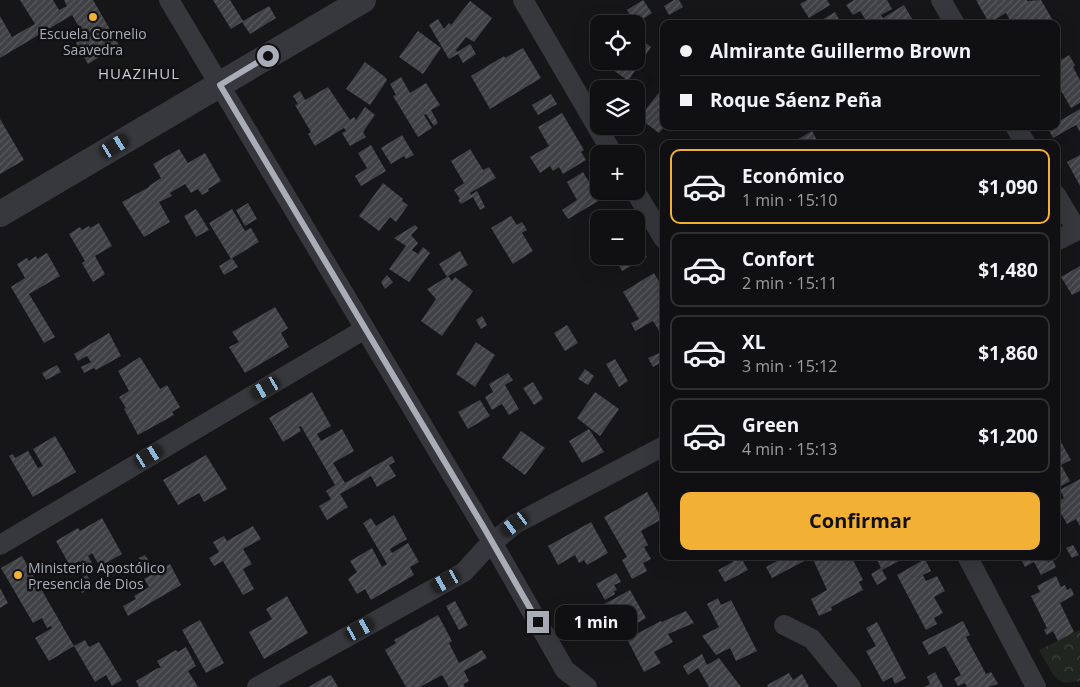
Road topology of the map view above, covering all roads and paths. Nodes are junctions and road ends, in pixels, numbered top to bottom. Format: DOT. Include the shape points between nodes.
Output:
graph roads {
  1 [pos="169,0"];
  2 [pos="363,0"];
  3 [pos="522,0"];
  4 [pos="941,0"];
  5 [pos="953,20"];
  6 [pos="220,85"];
  7 [pos="608,145"];
  8 [pos="640,200"];
  9 [pos="1060,201"];
  10 [pos="0,214"];
  11 [pos="1078,230"];
  12 [pos="660,232"];
  13 [pos="1060,239"];
  14 [pos="365,329"];
  15 [pos="660,448"];
  16 [pos="492,542"];
  17 [pos="0,545"];
  18 [pos="969,560"];
  19 [pos="784,625"];
  20 [pos="257,687"];
  21 [pos="587,687"];
  22 [pos="851,687"];
  23 [pos="1036,687"];
  1 -- 6 [label="street"];
  2 -- 6 [label="street"];
  3 -- 7 [label="street"];
  4 -- 5 [label="street"];
  6 -- 10 [label="street"];
  6 -- 14 [label="street"];
  8 -- 12 [label="street"];
  9 -- 11 [label="street"];
  11 -- 13 [label="street"];
  14 -- 16 [label="street"];
  14 -- 17 [label="street"];
  15 -- 16 [label="street" via="515,524"];
  16 -- 20 [label="street" via="464,572"];
  16 -- 21 [label="street" via="565,670"];
  18 -- 23 [label="street"];
  19 -- 22 [label="street" via="812,639"];
}
